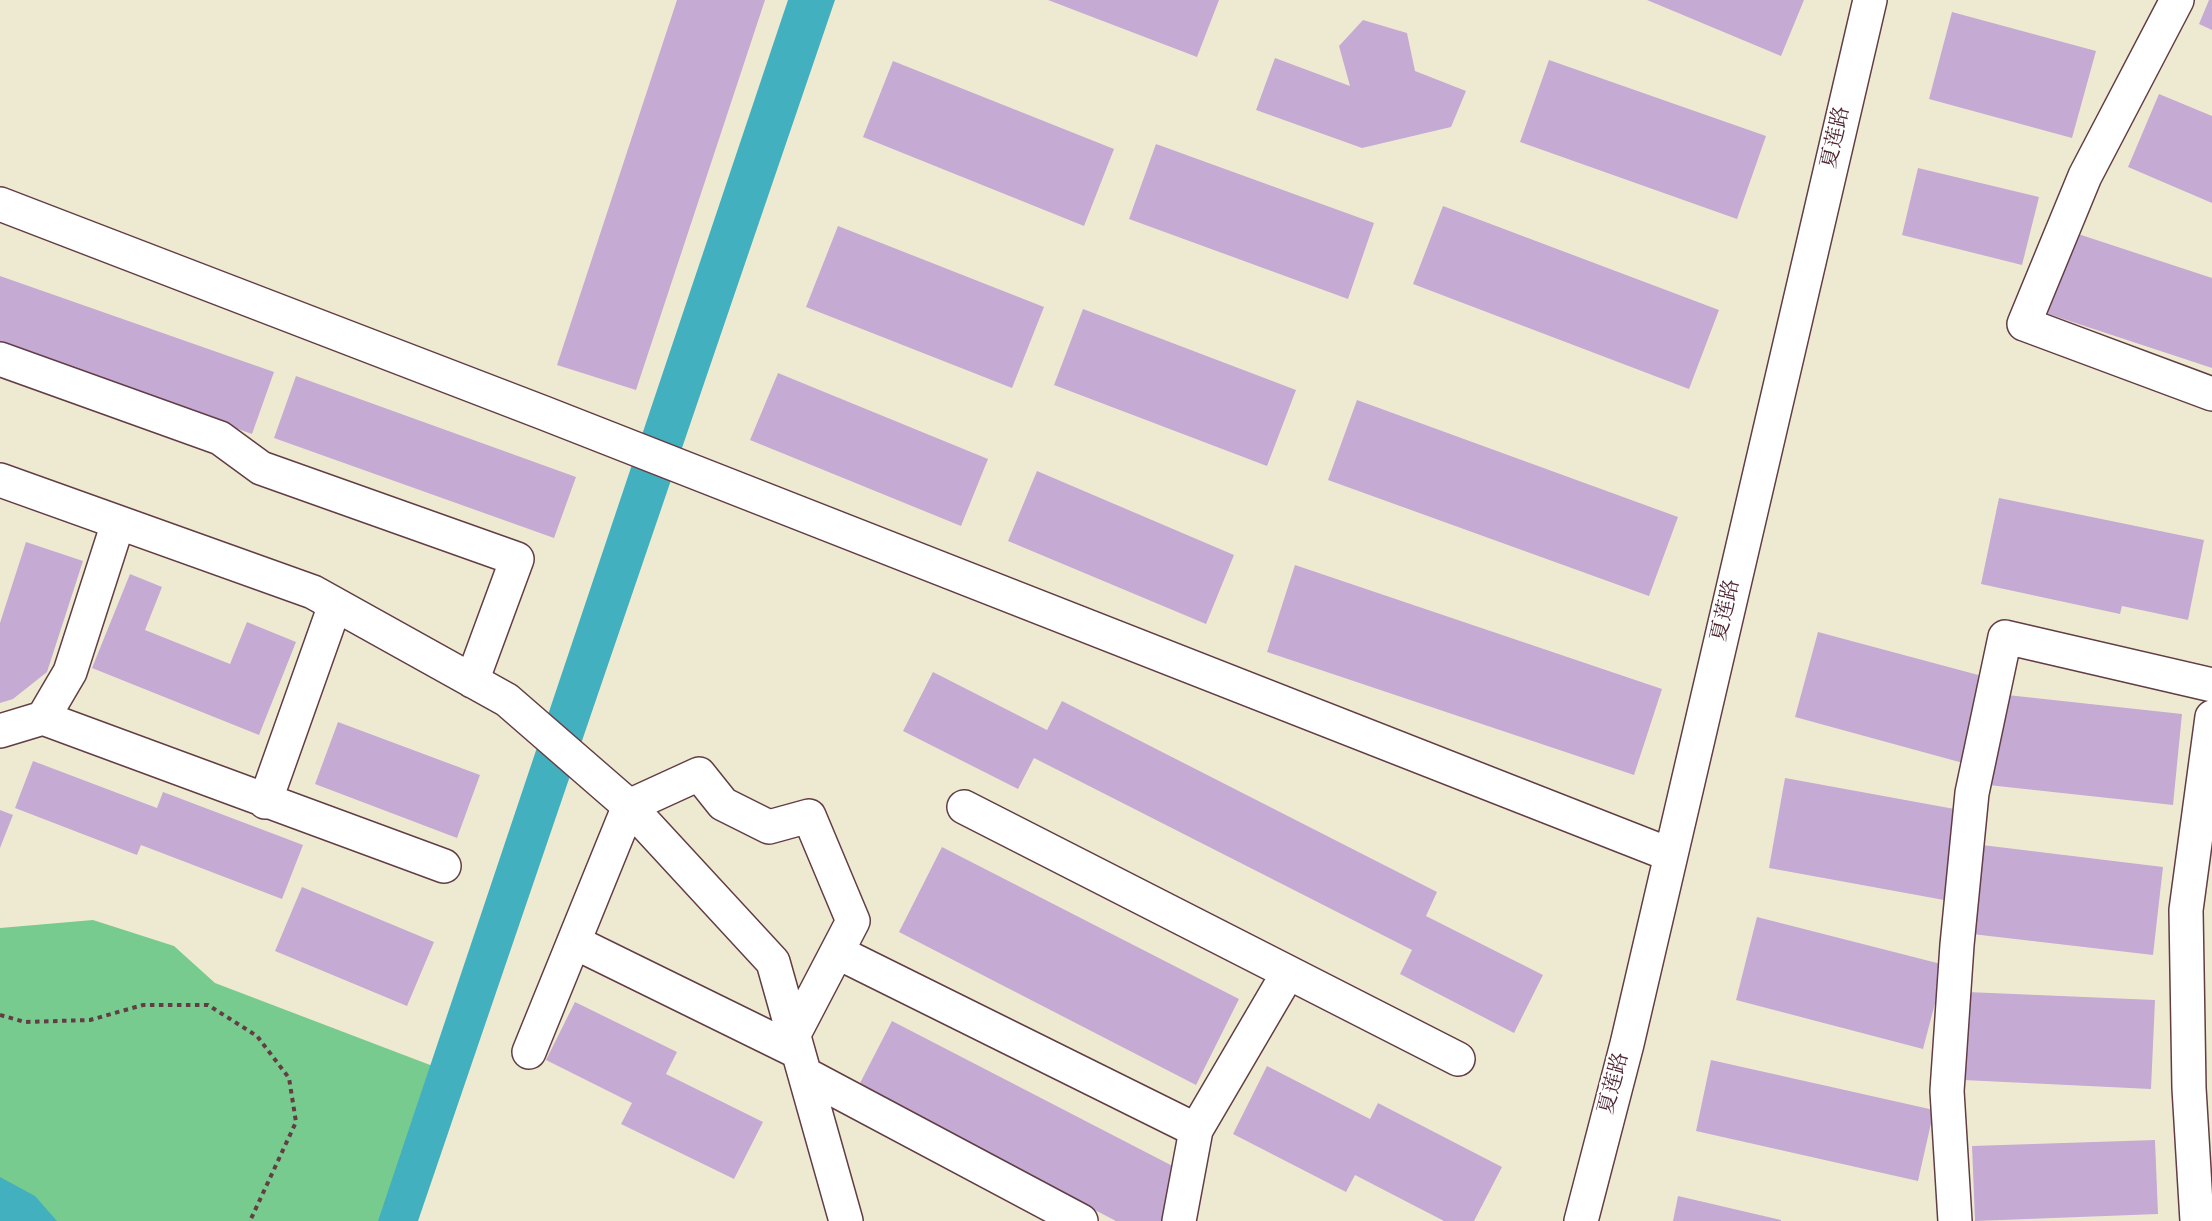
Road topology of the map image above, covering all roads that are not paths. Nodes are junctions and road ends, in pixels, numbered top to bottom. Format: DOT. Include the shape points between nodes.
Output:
graph roads {
  1 [pos="1870,0"];
  2 [pos="2177,0"];
  3 [pos="0,204"];
  4 [pos="0,359"];
  5 [pos="2212,394"];
  6 [pos="0,480"];
  7 [pos="118,523"];
  8 [pos="335,605"];
  9 [pos="472,681"];
  10 [pos="2212,686"];
  11 [pos="2212,717"];
  12 [pos="43,718"];
  13 [pos="0,731"];
  14 [pos="265,802"];
  15 [pos="629,806"];
  16 [pos="964,807"];
  17 [pos="1671,855"];
  18 [pos="444,866"];
  19 [pos="574,942"];
  20 [pos="837,952"];
  21 [pos="1288,973"];
  22 [pos="529,1052"];
  23 [pos="798,1054"];
  24 [pos="1458,1059"];
  25 [pos="1196,1130"];
  26 [pos="846,1221"];
  27 [pos="1081,1221"];
  28 [pos="1179,1221"];
  29 [pos="1581,1221"];
  30 [pos="1955,1221"];
  31 [pos="2197,1221"];
  1 -- 17 [label="street, 夏莲路"];
  2 -- 5 [label="street" via="2085,176 2024,324"];
  3 -- 17 [label="street"];
  4 -- 9 [label="street" via="220,438 261,468 517,559"];
  6 -- 7 [label="street"];
  7 -- 8 [label="street" via="313,592"];
  7 -- 12 [label="street" via="70,672"];
  8 -- 9 [label="street"];
  8 -- 14 [label="street"];
  9 -- 15 [label="street" via="507,700"];
  10 -- 30 [label="street" via="2005,637 1972,793 1957,945 1947,1091"];
  11 -- 31 [label="street" via="2186,910 2189,1088"];
  12 -- 13 [label="street"];
  12 -- 14 [label="street"];
  14 -- 18 [label="street"];
  15 -- 19 [label="street"];
  15 -- 20 [label="street" via="699,774 723,804 769,827 809,816 853,921"];
  15 -- 23 [label="street" via="773,962"];
  16 -- 21 [label="street"];
  17 -- 29 [label="street, 夏莲路"];
  19 -- 22 [label="street"];
  19 -- 23 [label="street"];
  20 -- 23 [label="street"];
  20 -- 25 [label="street"];
  21 -- 24 [label="street"];
  21 -- 25 [label="street"];
  23 -- 26 [label="street"];
  23 -- 27 [label="street"];
  25 -- 28 [label="street"];
}
